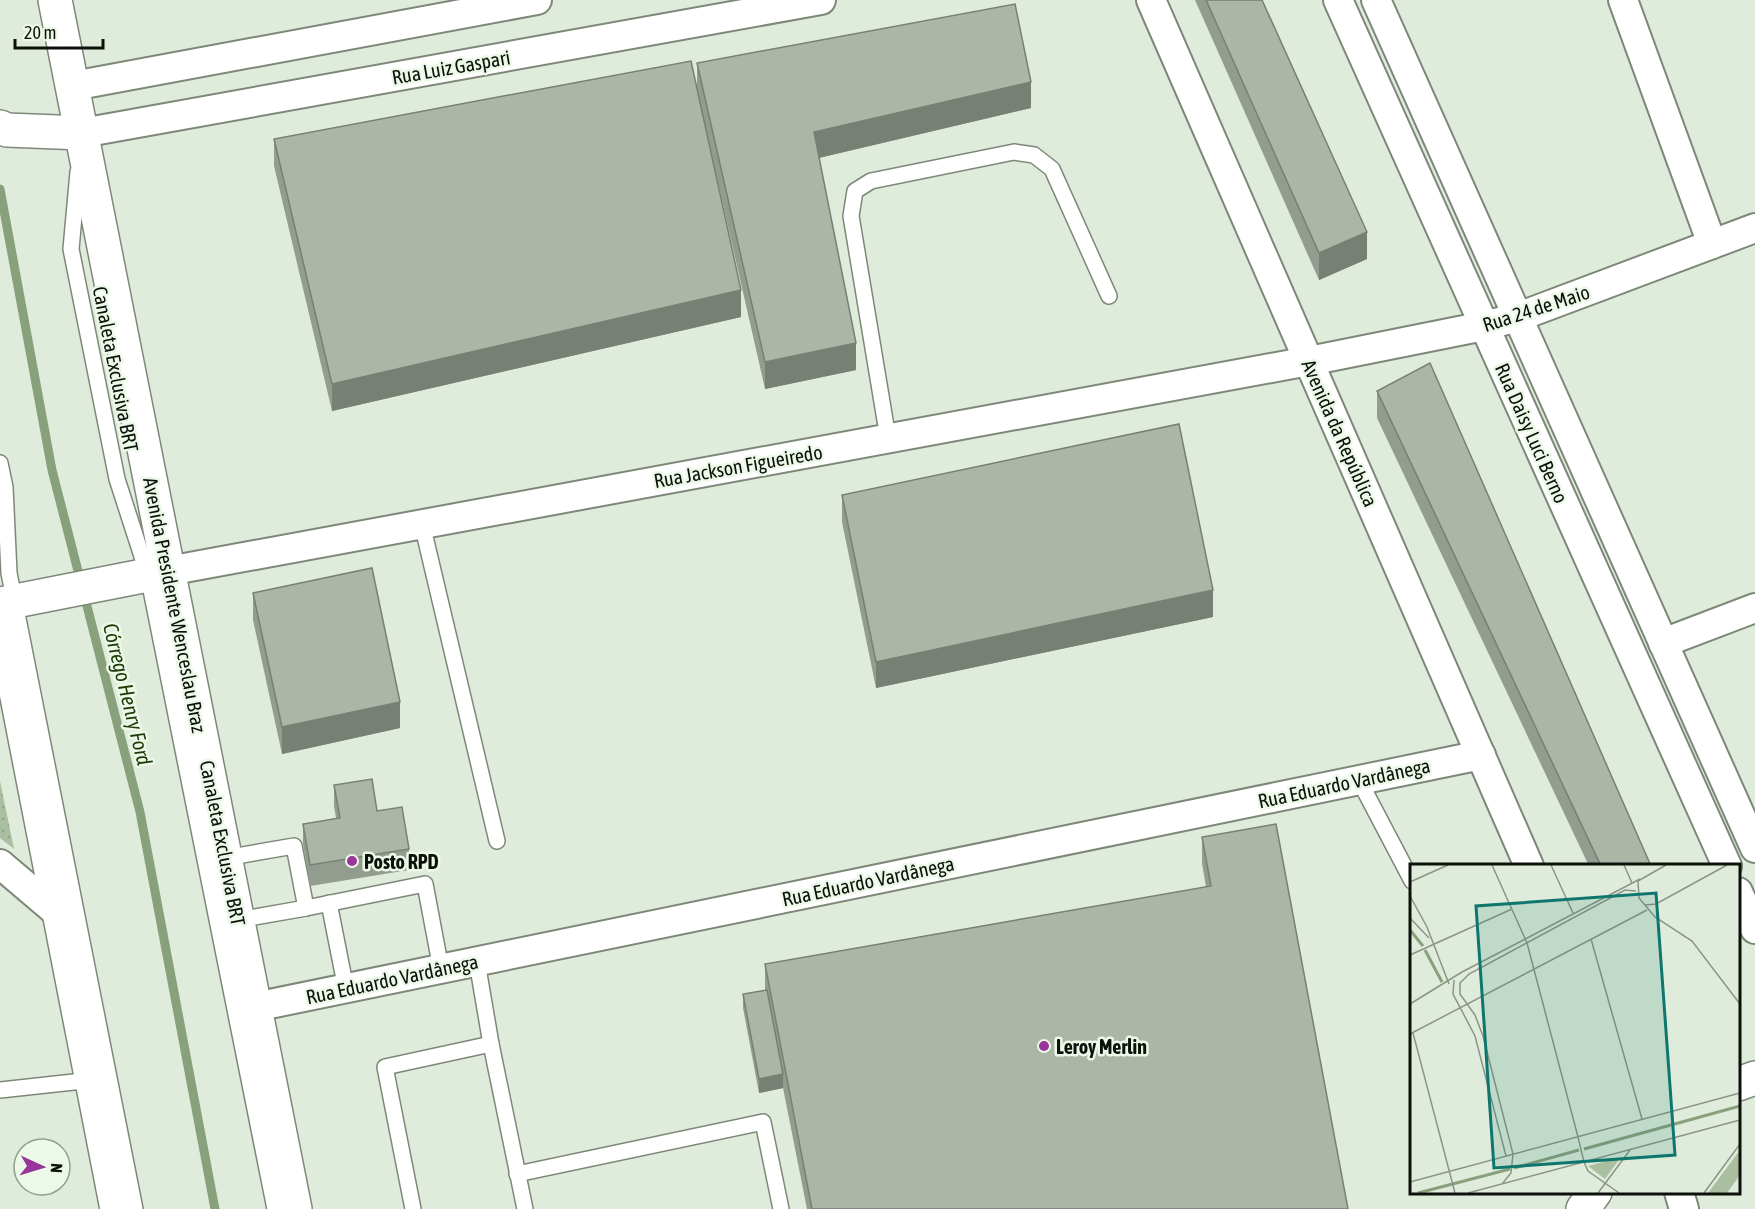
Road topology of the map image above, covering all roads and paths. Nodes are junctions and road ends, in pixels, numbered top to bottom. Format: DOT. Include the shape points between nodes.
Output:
graph roads {
  1 [pos="55,0"];
  2 [pos="537,0"];
  3 [pos="821,0"];
  4 [pos="1151,0"];
  5 [pos="1338,0"];
  6 [pos="1376,0"];
  7 [pos="1623,0"];
  8 [pos="73,86"];
  9 [pos="0,127"];
  10 [pos="72,134"];
  11 [pos="1755,228"];
  12 [pos="1712,244"];
  13 [pos="1109,296"];
  14 [pos="1518,317"];
  15 [pos="1484,326"];
  16 [pos="1309,361"];
  17 [pos="888,438"];
  18 [pos="0,463"];
  19 [pos="422,524"];
  20 [pos="152,575"];
  21 [pos="11,603"];
  22 [pos="1755,608"];
  23 [pos="1663,643"];
  24 [pos="1481,755"];
  25 [pos="1359,780"];
  26 [pos="497,841"];
  27 [pos="1755,848"];
  28 [pos="225,858"];
  29 [pos="0,864"];
  30 [pos="1528,864"];
  31 [pos="1726,864"];
  32 [pos="1410,877"];
  33 [pos="1740,896"];
  34 [pos="329,903"];
  35 [pos="306,908"];
  36 [pos="59,914"];
  37 [pos="238,920"];
  38 [pos="1755,929"];
  39 [pos="477,962"];
  40 [pos="441,969"];
  41 [pos="346,989"];
  42 [pos="255,1008"];
  43 [pos="491,1044"];
  44 [pos="1755,1078"];
  45 [pos="92,1080"];
  46 [pos="1740,1083"];
  47 [pos="0,1090"];
  48 [pos="517,1174"];
  49 [pos="1594,1194"];
  50 [pos="1680,1194"];
  51 [pos="117,1209"];
  52 [pos="135,1209"];
  53 [pos="275,1209"];
  54 [pos="295,1209"];
  55 [pos="413,1209"];
  56 [pos="525,1209"];
  57 [pos="781,1209"];
  58 [pos="1583,1209"];
  59 [pos="1684,1209"];
  1 -- 8 [label="main road, Avenida Presidente Wenceslau Braz"];
  2 -- 8 [label="street"];
  3 -- 10 [label="street, Rua Luiz Gaspari"];
  4 -- 16 [label="street, Avenida da República"];
  5 -- 15 [label="street, Rua Daisy Luci Berno"];
  6 -- 14 [label="street, Rua Daisy Luci Berno"];
  7 -- 12 [label="street"];
  8 -- 10 [label="main road, Avenida Presidente Wenceslau Braz"];
  9 -- 10 [label="main road"];
  10 -- 20 [label="main road, Avenida Presidente Wenceslau Braz"];
  11 -- 12 [label="street, Rua 24 de Maio"];
  12 -- 14 [label="street, Rua 24 de Maio"];
  13 -- 17 [label="lane" via="1052,169 1034,155 1014,152 871,181 855,191 851,216"];
  14 -- 15 [label="street, Rua 24 de Maio"];
  14 -- 23 [label="street, Rua Daisy Luci Berno"];
  15 -- 16 [label="street, Rua 24 de Maio"];
  15 -- 31 [label="street, Rua Daisy Luci Berno"];
  16 -- 17 [label="street, Rua Jackson Figueiredo"];
  16 -- 24 [label="street, Avenida da República"];
  17 -- 19 [label="street, Rua Jackson Figueiredo"];
  18 -- 21 [label="lane" via="5,487"];
  19 -- 20 [label="street, Rua Jackson Figueiredo"];
  19 -- 26 [label="lane"];
  20 -- 21 [label="main road"];
  20 -- 28 [label="main road, Avenida Presidente Wenceslau Braz"];
  20 -- 53 [label="lane, Canaleta Exclusiva BRT"];
  21 -- 36 [label="main road"];
  21 -- 52 [label="lane"];
  22 -- 23 [label="street"];
  23 -- 27 [label="street, Rua Daisy Luci Berno"];
  24 -- 25 [label="street, Rua Eduardo Vardânega"];
  24 -- 30 [label="street, Avenida da República"];
  25 -- 32 [label="lane"];
  25 -- 39 [label="street, Rua Eduardo Vardânega"];
  28 -- 35 [label="lane" via="294,846"];
  28 -- 37 [label="main road, Avenida Presidente Wenceslau Braz"];
  29 -- 36 [label="street"];
  33 -- 38 [label="street"];
  34 -- 35 [label="lane"];
  34 -- 40 [label="lane" via="425,884"];
  34 -- 41 [label="lane"];
  35 -- 37 [label="lane"];
  36 -- 45 [label="main road"];
  37 -- 42 [label="main road, Avenida Presidente Wenceslau Braz"];
  39 -- 40 [label="street, Rua Eduardo Vardânega"];
  39 -- 43 [label="lane"];
  40 -- 41 [label="street, Rua Eduardo Vardânega"];
  41 -- 42 [label="street, Rua Eduardo Vardânega"];
  42 -- 54 [label="main road, Avenida Presidente Wenceslau Braz"];
  43 -- 48 [label="lane"];
  43 -- 55 [label="lane" via="385,1067"];
  44 -- 46 [label="main road"];
  45 -- 47 [label="lane"];
  45 -- 51 [label="main road"];
  48 -- 56 [label="lane"];
  48 -- 57 [label="lane" via="763,1122"];
  49 -- 58 [label="main road"];
  50 -- 59 [label="street"];
}
